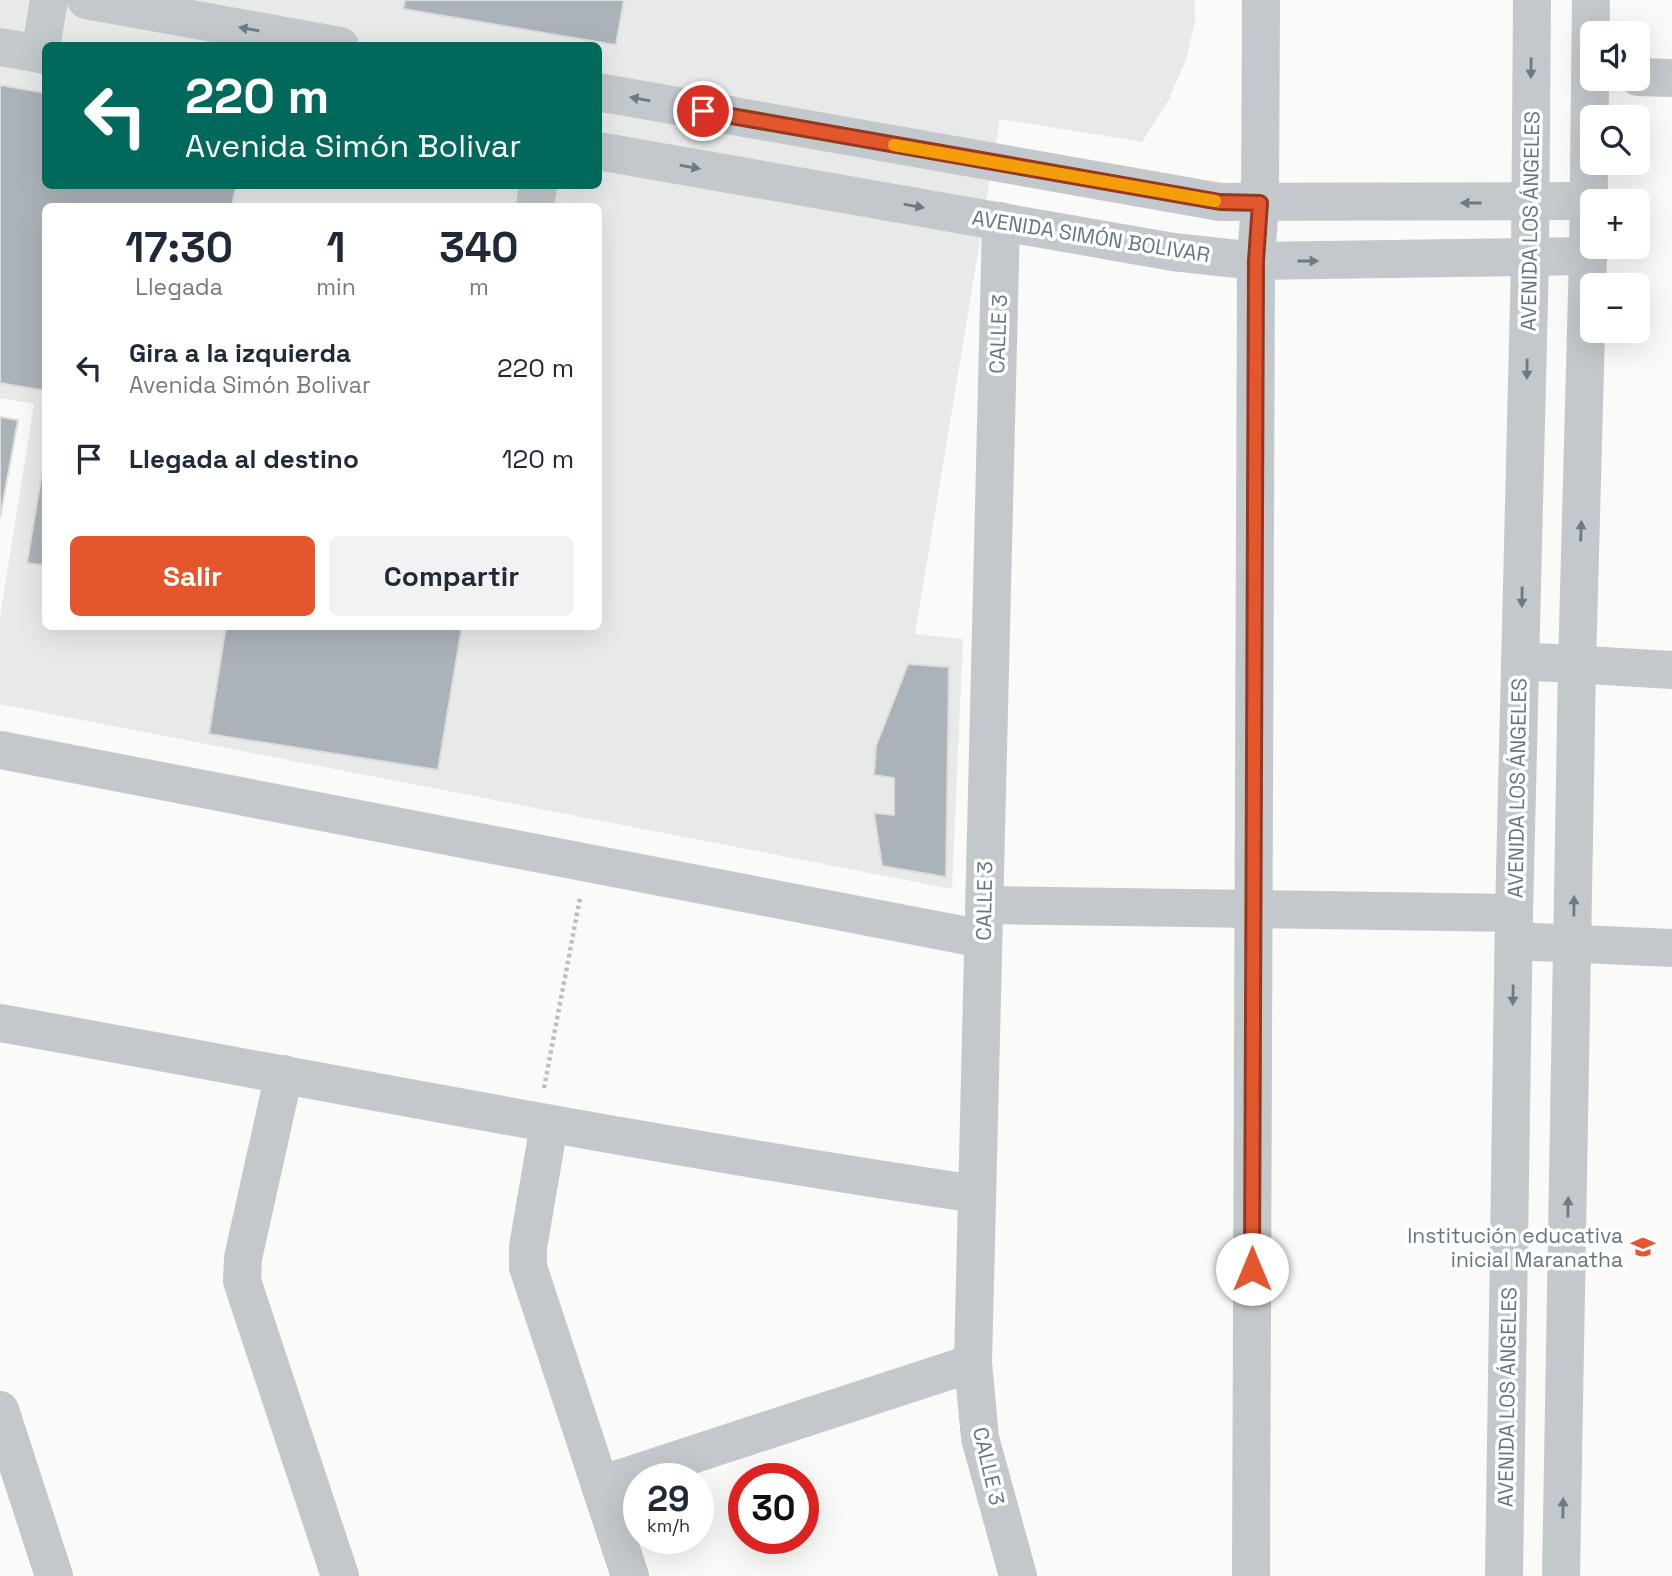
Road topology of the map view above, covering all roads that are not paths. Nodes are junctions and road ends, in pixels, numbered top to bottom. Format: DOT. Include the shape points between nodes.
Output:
graph roads {
  1 [pos="49,0"];
  2 [pos="86,0"];
  3 [pos="1261,0"];
  4 [pos="1532,0"];
  5 [pos="1591,0"];
  6 [pos="1591,21"];
  7 [pos="44,42"];
  8 [pos="318,42"];
  9 [pos="0,47"];
  10 [pos="42,54"];
  11 [pos="1650,77"];
  12 [pos="1672,78"];
  13 [pos="1591,91"];
  14 [pos="602,93"];
  15 [pos="602,152"];
  16 [pos="1588,189"];
  17 [pos="1580,201"];
  18 [pos="1529,202"];
  19 [pos="1260,203"];
  20 [pos="1002,221"];
  21 [pos="1580,256"];
  22 [pos="1530,259"];
  23 [pos="1588,259"];
  24 [pos="1256,261"];
  25 [pos="1520,662"];
  26 [pos="1577,666"];
  27 [pos="1672,670"];
  28 [pos="0,750"];
  29 [pos="1254,907"];
  30 [pos="983,922"];
  31 [pos="1514,927"];
  32 [pos="1573,945"];
  33 [pos="1672,948"];
  34 [pos="0,1023"];
  35 [pos="284,1074"];
  36 [pos="543,1124"];
  37 [pos="976,1194"];
  38 [pos="973,1363"];
  39 [pos="0,1410"];
  40 [pos="600,1485"];
  41 [pos="54,1576"];
  42 [pos="340,1576"];
  43 [pos="630,1576"];
  44 [pos="1018,1576"];
  45 [pos="1251,1576"];
  46 [pos="1504,1576"];
  47 [pos="1561,1576"];
  1 -- 7 [label="street"];
  8 -- 2 [label="street, one-way"];
  3 -- 19 [label="street"];
  4 -- 18 [label="street, AVENIDA LOS ÁNGELES, one-way"];
  5 -- 6 [label="street"];
  9 -- 10 [label="street"];
  11 -- 12 [label="street"];
  13 -- 16 [label="street"];
  19 -- 14 [label="street, one-way" via="1207,200"];
  15 -- 20 [label="street, AVENIDA SIMÓN BOLIVAR, one-way"];
  17 -- 18 [label="street"];
  18 -- 19 [label="street, one-way"];
  18 -- 22 [label="street, AVENIDA LOS ÁNGELES"];
  19 -- 24 [label="street"];
  20 -- 24 [label="street, AVENIDA SIMÓN BOLIVAR"];
  20 -- 30 [label="street, CALLE 3"];
  21 -- 22 [label="street, AVENIDA SIMÓN BOLIVAR"];
  24 -- 22 [label="street, AVENIDA SIMÓN BOLIVAR, one-way"];
  22 -- 25 [label="street, AVENIDA LOS ÁNGELES, one-way"];
  26 -- 23 [label="street, one-way"];
  24 -- 29 [label="street"];
  25 -- 26 [label="street"];
  25 -- 31 [label="street, AVENIDA LOS ÁNGELES"];
  26 -- 27 [label="street"];
  32 -- 26 [label="street, one-way"];
  28 -- 30 [label="street" via="587,862"];
  29 -- 30 [label="street"];
  29 -- 31 [label="street"];
  29 -- 45 [label="street"];
  30 -- 37 [label="street, CALLE 3"];
  31 -- 32 [label="street"];
  31 -- 46 [label="street, AVENIDA LOS ÁNGELES, one-way"];
  32 -- 33 [label="street"];
  47 -- 32 [label="street, one-way"];
  34 -- 35 [label="street"];
  35 -- 36 [label="street"];
  35 -- 42 [label="street" via="243,1258 242,1282"];
  36 -- 37 [label="street"];
  36 -- 40 [label="street" via="528,1267"];
  37 -- 38 [label="street, CALLE 3"];
  38 -- 40 [label="street"];
  38 -- 44 [label="street, CALLE 3" via="980,1438"];
  39 -- 41 [label="street"];
  40 -- 43 [label="street"];
}
